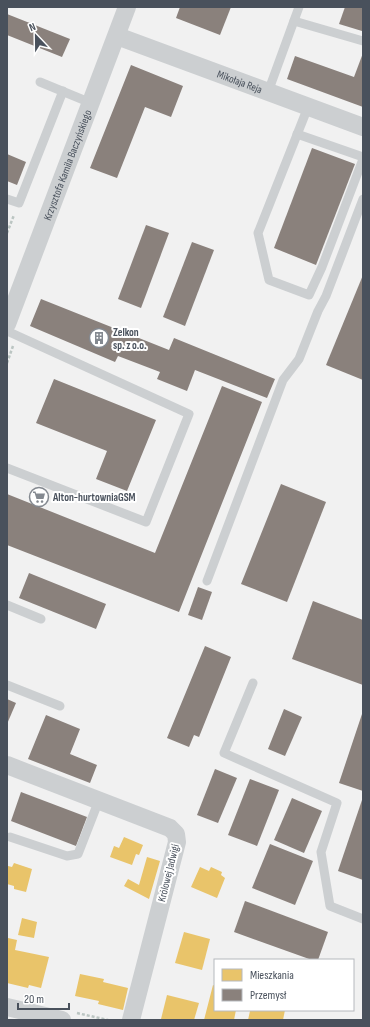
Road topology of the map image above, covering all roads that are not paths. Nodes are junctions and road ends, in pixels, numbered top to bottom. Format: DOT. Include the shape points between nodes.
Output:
graph roads {
  1 [pos="127,7"];
  2 [pos="299,7"];
  3 [pos="294,21"];
  4 [pos="117,36"];
  5 [pos="363,41"];
  6 [pos="40,82"];
  7 [pos="63,91"];
  8 [pos="268,92"];
  9 [pos="91,103"];
  10 [pos="308,107"];
  11 [pos="363,127"];
  12 [pos="297,134"];
  13 [pos="363,158"];
  14 [pos="7,199"];
  15 [pos="363,199"];
  16 [pos="8,320"];
  17 [pos="7,468"];
  18 [pos="208,581"];
  19 [pos="7,605"];
  20 [pos="41,619"];
  21 [pos="253,683"];
  22 [pos="7,685"];
  23 [pos="60,706"];
  24 [pos="7,765"];
  25 [pos="99,800"];
  26 [pos="10,836"];
  27 [pos="363,919"];
  28 [pos="7,1007"];
  29 [pos="62,1020"];
  30 [pos="131,1020"];
  1 -- 4 [label="street, Krzysztofa Kamila Baczyńskiego"];
  2 -- 3 [label="lane"];
  3 -- 5 [label="lane"];
  3 -- 8 [label="lane"];
  4 -- 8 [label="street, Mikołaja Reja"];
  4 -- 9 [label="street, Krzysztofa Kamila Baczyńskiego"];
  6 -- 7 [label="lane"];
  7 -- 9 [label="lane"];
  7 -- 14 [label="lane" via="19,203"];
  8 -- 10 [label="street, Mikołaja Reja"];
  9 -- 16 [label="street, Krzysztofa Kamila Baczyńskiego"];
  10 -- 11 [label="street, Mikołaja Reja"];
  10 -- 12 [label="lane"];
  12 -- 13 [label="lane"];
  12 -- 13 [label="lane" via="258,233 269,280 309,295"];
  15 -- 18 [label="lane" via="299,359 283,380"];
  16 -- 17 [label="lane" via="189,414 146,522"];
  19 -- 20 [label="lane"];
  21 -- 27 [label="lane" via="224,753 337,803 321,852 330,906"];
  22 -- 23 [label="lane"];
  24 -- 25 [label="street, Królowej Jadwigi"];
  25 -- 26 [label="lane" via="78,854 67,856"];
  25 -- 30 [label="street, Królowej Jadwigi" via="170,828 176,834 177,842"];
  28 -- 29 [label="street"];
}
